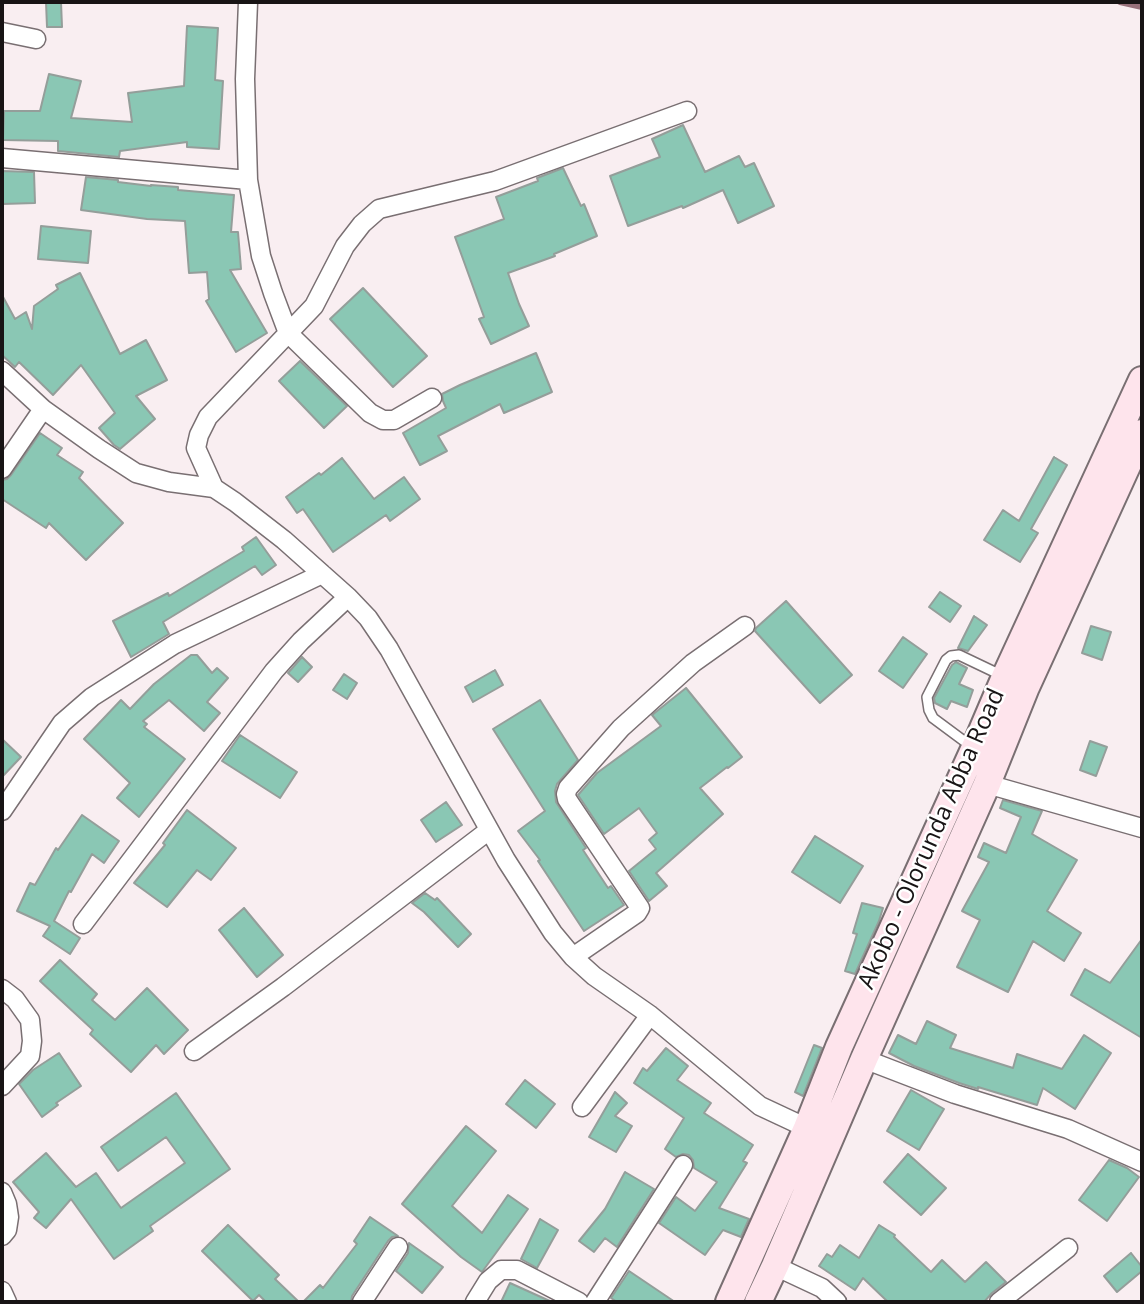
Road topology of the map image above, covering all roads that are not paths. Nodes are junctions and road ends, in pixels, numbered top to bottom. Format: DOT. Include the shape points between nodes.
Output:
graph roads {
  1 [pos="248,2"];
  2 [pos="2,32"];
  3 [pos="36,39"];
  4 [pos="687,111"];
  5 [pos="2,158"];
  6 [pos="248,180"];
  7 [pos="288,333"];
  8 [pos="2,371"];
  9 [pos="1142,380"];
  10 [pos="432,398"];
  11 [pos="43,409"];
  12 [pos="1142,433"];
  13 [pos="2,470"];
  14 [pos="214,488"];
  15 [pos="322,574"];
  16 [pos="348,597"];
  17 [pos="745,626"];
  18 [pos="1005,677"];
  19 [pos="976,745"];
  20 [pos="987,784"];
  21 [pos="2,811"];
  22 [pos="1142,828"];
  23 [pos="488,831"];
  24 [pos="83,924"];
  25 [pos="573,957"];
  26 [pos="2,989"];
  27 [pos="650,1015"];
  28 [pos="194,1051"];
  29 [pos="864,1059"];
  30 [pos="2,1086"];
  31 [pos="582,1107"];
  32 [pos="807,1128"];
  33 [pos="1142,1162"];
  34 [pos="683,1165"];
  35 [pos="2,1192"];
  36 [pos="2,1236"];
  37 [pos="398,1247"];
  38 [pos="1068,1248"];
  39 [pos="775,1266"];
  40 [pos="2,1291"];
  41 [pos="7,1302"];
  42 [pos="362,1302"];
  43 [pos="475,1302"];
  44 [pos="579,1302"];
  45 [pos="595,1302"];
  46 [pos="729,1302"];
  47 [pos="758,1302"];
  48 [pos="837,1302"];
  49 [pos="999,1302"];
  1 -- 6 [label="street"];
  2 -- 3 [label="street"];
  4 -- 7 [label="street" via="495,181 379,209 356,231 314,306"];
  5 -- 6 [label="street"];
  6 -- 7 [label="street" via="261,256"];
  7 -- 10 [label="street" via="370,414 383,420 394,420"];
  7 -- 14 [label="street" via="203,426 196,448"];
  8 -- 11 [label="street"];
  9 -- 18 [label="main road, Akobo - Olorunda Abba Road"];
  11 -- 13 [label="street"];
  11 -- 14 [label="street" via="136,473"];
  12 -- 20 [label="main road, Akobo - Olorunda Abba Road" via="1026,687"];
  14 -- 15 [label="street"];
  15 -- 16 [label="street"];
  15 -- 21 [label="street" via="175,644 92,697 62,723"];
  16 -- 23 [label="street" via="389,649"];
  16 -- 24 [label="street" via="274,671"];
  17 -- 25 [label="street" via="693,663 621,728 568,788 567,799 640,908"];
  18 -- 19 [label="main road, Akobo - Olorunda Abba Road"];
  18 -- 19 [label="lane" via="959,655 951,656 927,697 933,718"];
  19 -- 32 [label="main road, Akobo - Olorunda Abba Road"];
  20 -- 22 [label="street"];
  20 -- 29 [label="main road, Akobo - Olorunda Abba Road"];
  23 -- 25 [label="street"];
  23 -- 28 [label="street"];
  25 -- 27 [label="street"];
  26 -- 30 [label="street" via="30,1020 32,1041 30,1056"];
  27 -- 31 [label="street"];
  27 -- 32 [label="street" via="760,1106"];
  29 -- 33 [label="street" via="955,1094 1068,1129"];
  29 -- 39 [label="main road, Akobo - Olorunda Abba Road"];
  32 -- 46 [label="main road, Akobo - Olorunda Abba Road"];
  34 -- 45 [label="street"];
  35 -- 36 [label="street" via="9,1217"];
  37 -- 42 [label="street"];
  38 -- 49 [label="street"];
  39 -- 47 [label="main road, Akobo - Olorunda Abba Road"];
  39 -- 48 [label="street" via="822,1288"];
  40 -- 41 [label="street"];
  43 -- 44 [label="street" via="501,1270 517,1270"];
}
